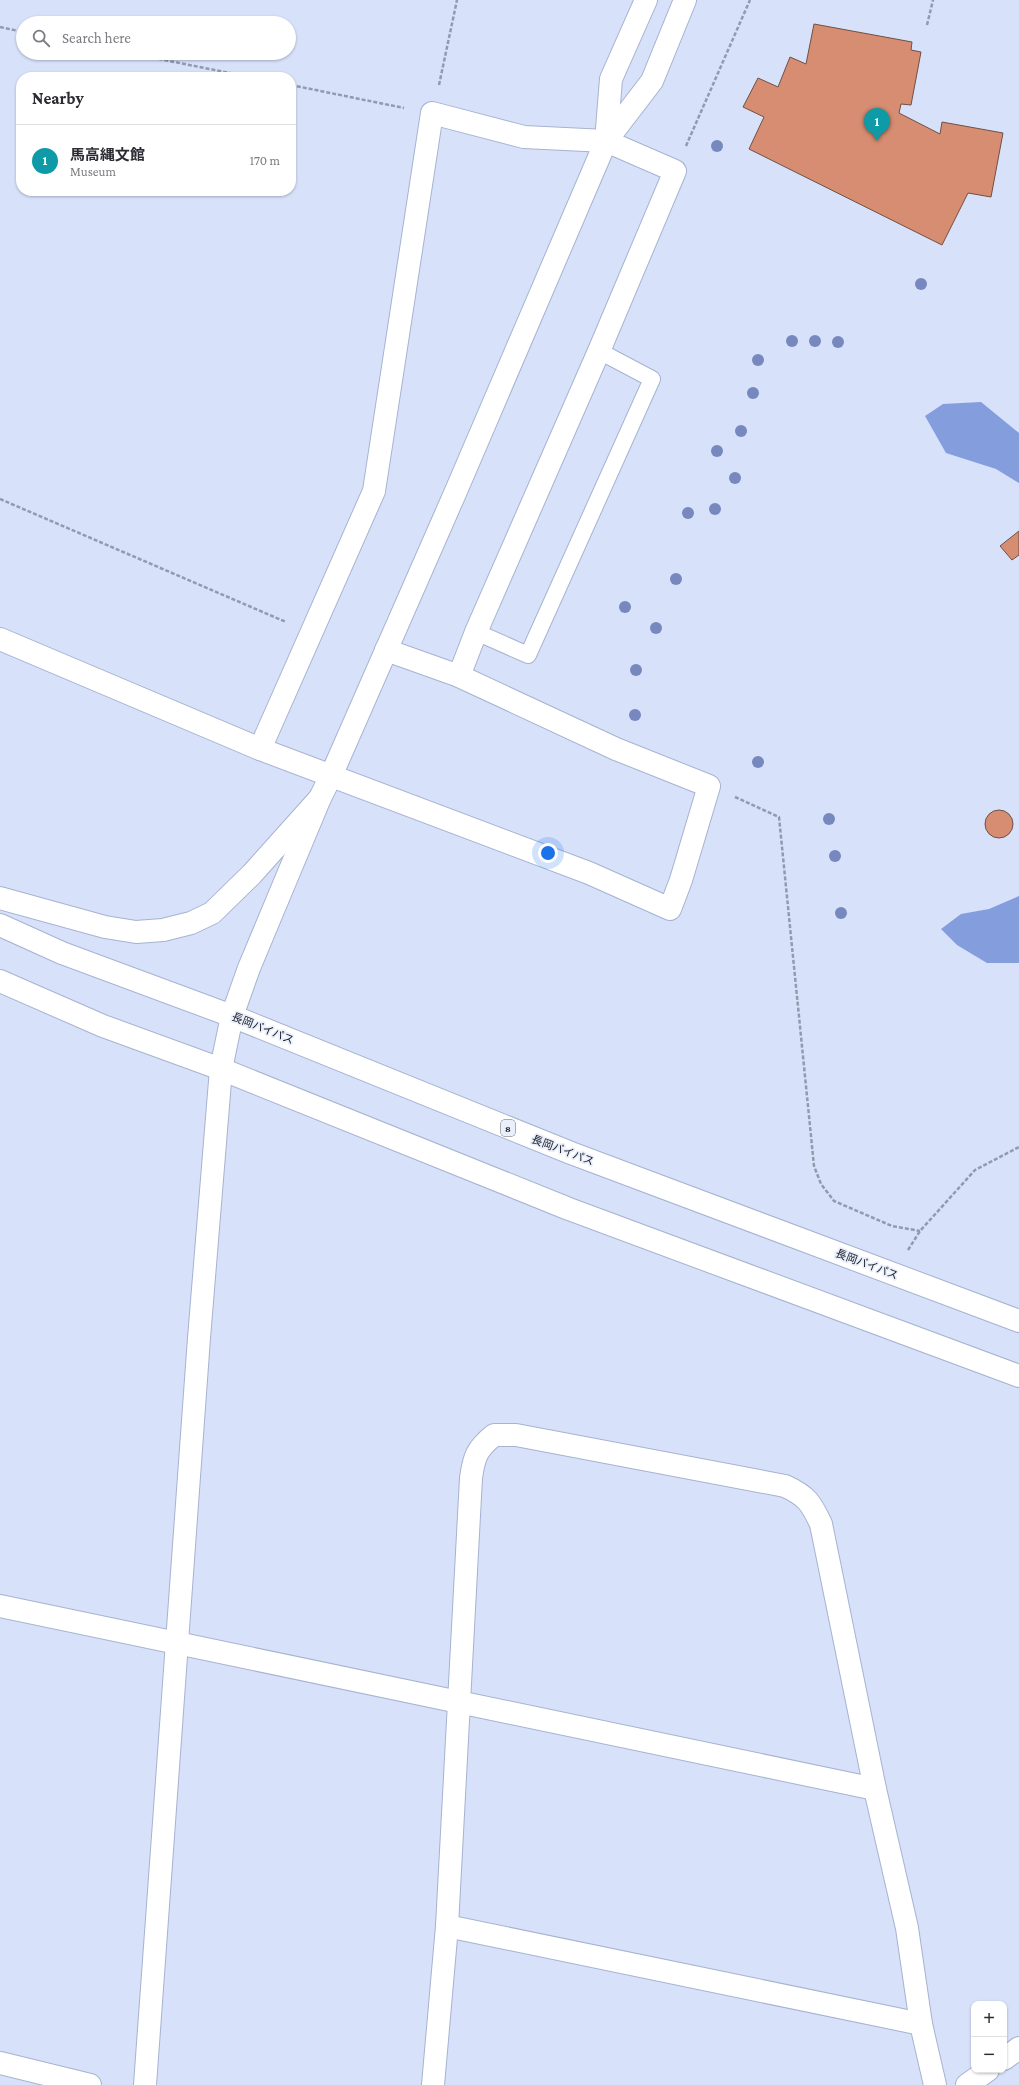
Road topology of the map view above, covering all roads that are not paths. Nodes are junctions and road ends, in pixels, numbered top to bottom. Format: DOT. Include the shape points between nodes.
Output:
graph roads {
  1 [pos="646,0"];
  2 [pos="685,0"];
  3 [pos="606,142"];
  4 [pos="599,351"];
  5 [pos="476,632"];
  6 [pos="0,639"];
  7 [pos="386,650"];
  8 [pos="459,676"];
  9 [pos="260,749"];
  10 [pos="332,776"];
  11 [pos="320,798"];
  12 [pos="0,898"];
  13 [pos="0,925"];
  14 [pos="0,982"];
  15 [pos="232,1016"];
  16 [pos="221,1069"];
  17 [pos="1019,1321"];
  18 [pos="1019,1376"];
  19 [pos="0,1606"];
  20 [pos="177,1644"];
  21 [pos="460,1701"];
  22 [pos="875,1789"];
  23 [pos="447,1926"];
  24 [pos="921,2024"];
  25 [pos="1019,2048"];
  26 [pos="1007,2057"];
  27 [pos="0,2063"];
  28 [pos="984,2073"];
  29 [pos="90,2085"];
  30 [pos="145,2085"];
  31 [pos="433,2085"];
  32 [pos="935,2085"];
  33 [pos="967,2085"];
  1 -- 3 [label="main road" via="611,79"];
  2 -- 3 [label="main road" via="652,80"];
  3 -- 4 [label="main road" via="675,172"];
  3 -- 7 [label="main road"];
  3 -- 9 [label="main road" via="524,137 432,113 374,490"];
  4 -- 5 [label="main road"];
  4 -- 5 [label="lane" via="652,379 528,655"];
  5 -- 8 [label="main road"];
  6 -- 9 [label="main road"];
  7 -- 8 [label="main road"];
  7 -- 10 [label="main road"];
  8 -- 10 [label="main road" via="616,749 709,786 670,909 589,873"];
  9 -- 10 [label="main road"];
  10 -- 11 [label="main road"];
  11 -- 12 [label="main road" via="252,874 212,913 192,923 163,930 136,932 105,927"];
  11 -- 15 [label="main road" via="249,968"];
  13 -- 15 [label="main road, 長岡バイパス / 8" via="62,953"];
  14 -- 16 [label="main road" via="104,1026"];
  15 -- 16 [label="main road"];
  15 -- 17 [label="main road, 長岡バイパス / 8" via="571,1153"];
  16 -- 18 [label="main road" via="569,1209"];
  16 -- 20 [label="main road"];
  19 -- 20 [label="main road"];
  20 -- 21 [label="main road"];
  20 -- 30 [label="main road"];
  21 -- 22 [label="main road"];
  21 -- 22 [label="main road" via="471,1478 474,1457 484,1443 494,1435 516,1435 785,1486 801,1493 811,1503 821,1524"];
  21 -- 23 [label="main road"];
  22 -- 24 [label="main road" via="907,1928"];
  23 -- 24 [label="main road"];
  23 -- 31 [label="main road"];
  24 -- 32 [label="main road"];
  25 -- 26 [label="main road"];
  27 -- 29 [label="main road"];
  28 -- 33 [label="main road"];
}
